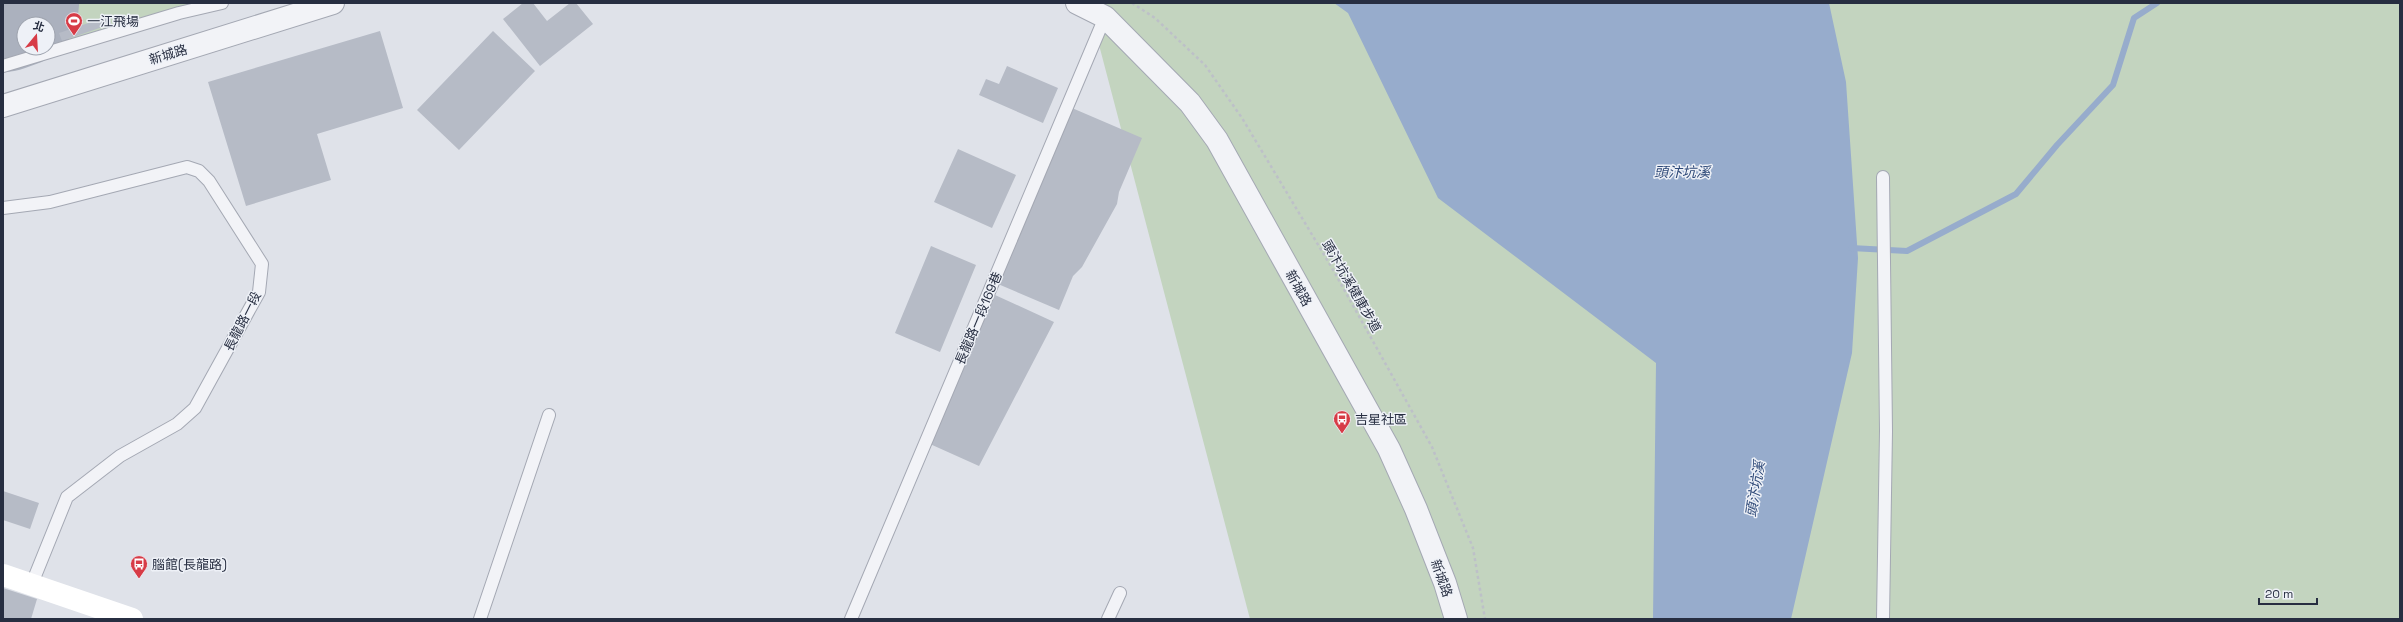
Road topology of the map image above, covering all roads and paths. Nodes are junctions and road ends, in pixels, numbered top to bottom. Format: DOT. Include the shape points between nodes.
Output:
graph roads {
  1 [pos="222,3"];
  2 [pos="333,3"];
  3 [pos="1077,3"];
  4 [pos="1132,3"];
  5 [pos="1105,17"];
  6 [pos="3,66"];
  7 [pos="3,106"];
  8 [pos="1883,177"];
  9 [pos="3,208"];
  10 [pos="549,415"];
  11 [pos="3,575"];
  12 [pos="31,586"];
  13 [pos="1120,593"];
  14 [pos="132,619"];
  15 [pos="480,619"];
  16 [pos="851,619"];
  17 [pos="1108,619"];
  18 [pos="1456,619"];
  19 [pos="1485,619"];
  20 [pos="1883,619"];
  1 -- 6 [label="lane" via="179,13"];
  2 -- 7 [label="street, 新城路"];
  3 -- 5 [label="street, 新城路"];
  4 -- 19 [label="path, 頭汴坑溪健康步道" via="1155,18 1205,65 1242,118 1332,268 1422,428 1439,464 1473,548"];
  5 -- 16 [label="lane, 長龍路一段169巷"];
  5 -- 18 [label="street, 新城路" via="1190,103 1217,140 1389,449 1416,509"];
  8 -- 20 [label="lane" via="1886,431"];
  9 -- 12 [label="lane, 長龍路一段" via="50,202 187,167 199,171 209,181 262,264 260,292 195,408 177,424 120,456 67,497"];
  10 -- 15 [label="lane"];
  11 -- 12 [label="main road"];
  12 -- 14 [label="main road"];
  13 -- 17 [label="lane"];
}
